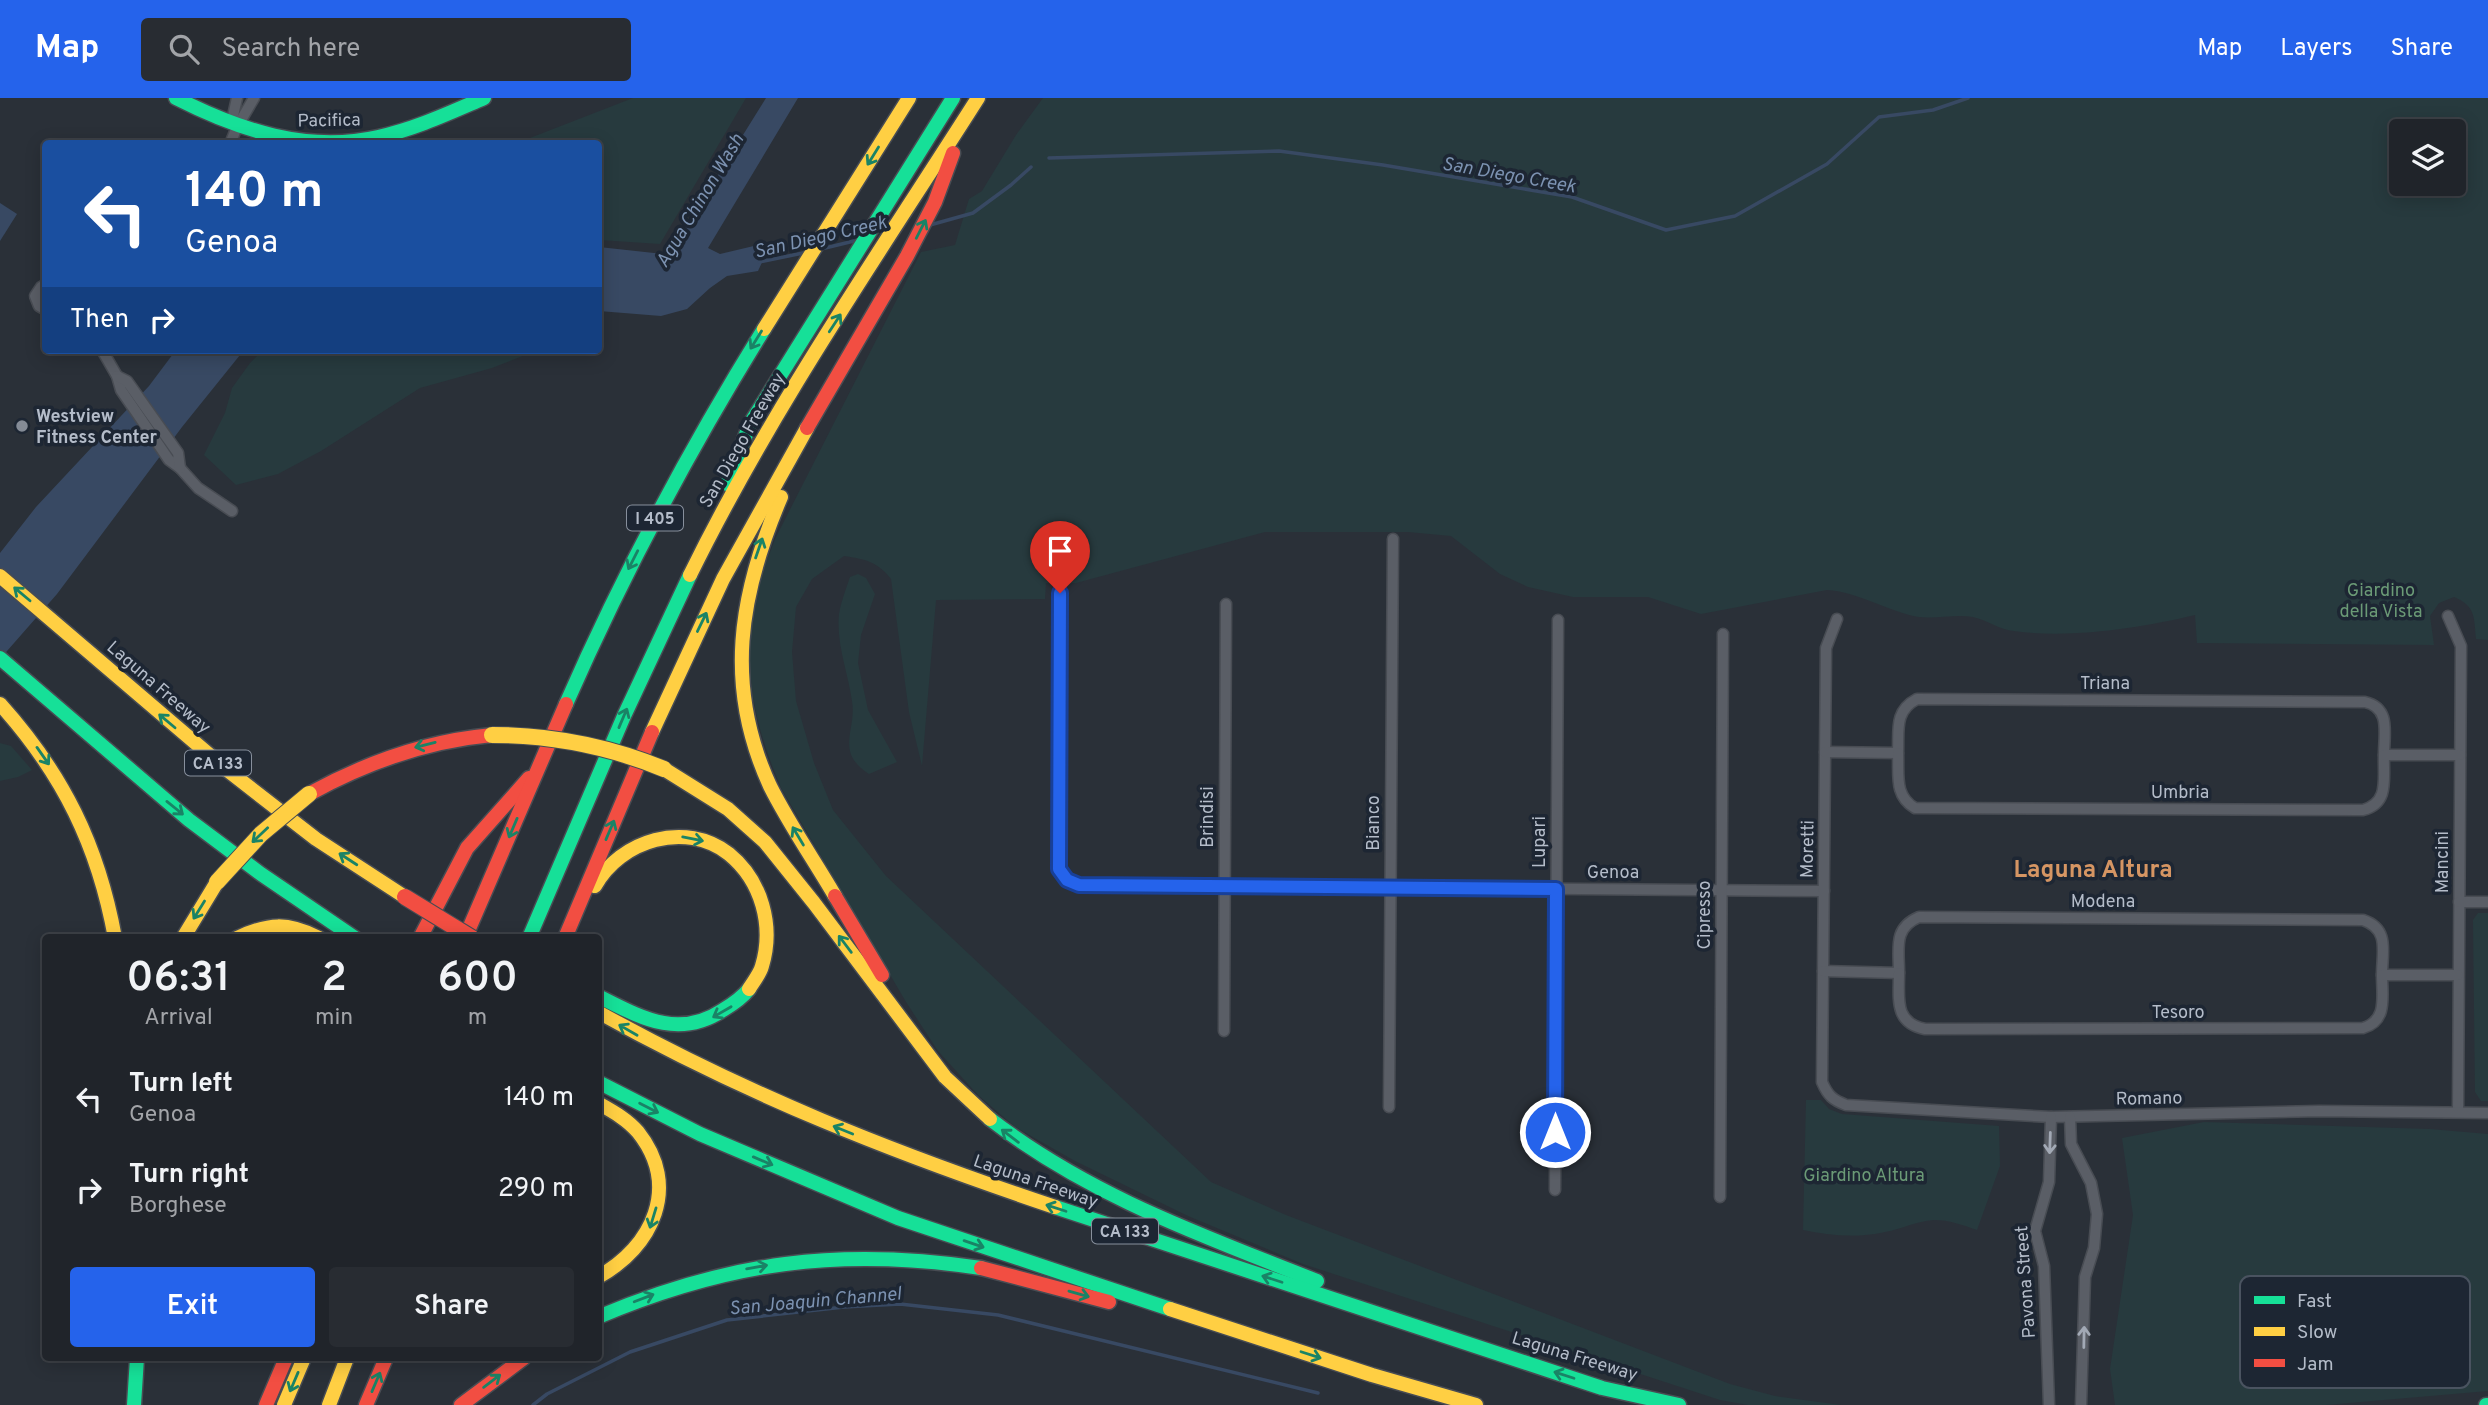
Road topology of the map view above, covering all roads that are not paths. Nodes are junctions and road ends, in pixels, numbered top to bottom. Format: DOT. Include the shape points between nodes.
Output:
graph roads {
  1 [pos="176,98"];
  2 [pos="237,98"];
  3 [pos="254,98"];
  4 [pos="484,98"];
  5 [pos="909,98"];
  6 [pos="953,98"];
  7 [pos="978,98"];
  8 [pos="968,113"];
  9 [pos="237,127"];
  10 [pos="232,140"];
  11 [pos="42,286"];
  12 [pos="42,308"];
  13 [pos="104,354"];
  14 [pos="828,393"];
  15 [pos="232,511"];
  16 [pos="1392,539"];
  17 [pos="702,551"];
  18 [pos="0,576"];
  19 [pos="1060,593"];
  20 [pos="1226,604"];
  21 [pos="2448,616"];
  22 [pos="1838,619"];
  23 [pos="1558,620"];
  24 [pos="1723,634"];
  25 [pos="1,659"];
  26 [pos="0,704"];
  27 [pos="1825,752"];
  28 [pos="1898,753"];
  29 [pos="2384,755"];
  30 [pos="2460,755"];
  31 [pos="540,765"];
  32 [pos="1225,886"];
  33 [pos="1390,887"];
  34 [pos="1556,889"];
  35 [pos="1722,890"];
  36 [pos="1824,891"];
  37 [pos="2459,902"];
  38 [pos="2488,902"];
  39 [pos="114,934"];
  40 [pos="185,934"];
  41 [pos="249,934"];
  42 [pos="312,934"];
  43 [pos="349,934"];
  44 [pos="422,934"];
  45 [pos="465,934"];
  46 [pos="467,934"];
  47 [pos="530,934"];
  48 [pos="567,934"];
  49 [pos="574,934"];
  50 [pos="1823,971"];
  51 [pos="1899,973"];
  52 [pos="2382,975"];
  53 [pos="2458,975"];
  54 [pos="602,998"];
  55 [pos="602,1015"];
  56 [pos="1224,1031"];
  57 [pos="930,1058"];
  58 [pos="1822,1082"];
  59 [pos="602,1084"];
  60 [pos="602,1105"];
  61 [pos="1389,1107"];
  62 [pos="2458,1112"];
  63 [pos="2488,1113"];
  64 [pos="2051,1117"];
  65 [pos="2070,1117"];
  66 [pos="1555,1190"];
  67 [pos="1720,1196"];
  68 [pos="602,1275"];
  69 [pos="602,1315"];
  70 [pos="1223,1326"];
  71 [pos="1477,1346"];
  72 [pos="127,1361"];
  73 [pos="137,1361"];
  74 [pos="285,1361"];
  75 [pos="303,1361"];
  76 [pos="346,1361"];
  77 [pos="385,1361"];
  78 [pos="520,1361"];
  79 [pos="331,1399"];
  80 [pos="127,1405"];
  81 [pos="134,1405"];
  82 [pos="266,1405"];
  83 [pos="284,1405"];
  84 [pos="321,1405"];
  85 [pos="366,1405"];
  86 [pos="461,1405"];
  87 [pos="1476,1405"];
  88 [pos="1679,1405"];
  89 [pos="2049,1405"];
  90 [pos="2081,1405"];
  1 -- 9 [label="main road, Pacifica"];
  2 -- 9 [label="street" via="233,116"];
  3 -- 9 [label="street"];
  4 -- 9 [label="main road, Pacifica" via="419,125 363,140 290,140"];
  5 -- 31 [label="main road, I 405, one-way" via="723,395 659,509"];
  6 -- 17 [label="main road" via="750,424"];
  7 -- 8 [label="main road, San Diego Freeway"];
  14 -- 8 [label="main road, one-way" via="935,202"];
  17 -- 8 [label="main road, San Diego Freeway, one-way" via="780,412"];
  9 -- 10 [label="street"];
  11 -- 12 [label="street" via="35,296"];
  13 -- 15 [label="street" via="180,468 198,488"];
  48 -- 14 [label="main road, one-way" via="691,645 754,521"];
  57 -- 14 [label="main road, one-way" via="779,802 756,750 743,693 741,641 753,567"];
  16 -- 33 [label="street, Bianco"];
  47 -- 17 [label="main road, San Diego Freeway, one-way" via="639,681"];
  45 -- 18 [label="main road, Laguna Freeway / CA 133, one-way, bridge" via="316,839 226,769"];
  19 -- 32 [label="street, Genoa" via="1059,869 1067,880 1079,885"];
  20 -- 32 [label="street, Brindisi"];
  21 -- 30 [label="street, Mancini" via="2461,646"];
  22 -- 27 [label="street, Moretti" via="1826,648"];
  23 -- 34 [label="street, Lupari"];
  24 -- 35 [label="street, Cipresso"];
  25 -- 43 [label="main road, one-way" via="189,820"];
  26 -- 39 [label="main road, one-way" via="39,749 78,815 101,874"];
  27 -- 28 [label="street"];
  27 -- 36 [label="street, Moretti"];
  28 -- 29 [label="street, Triana" via="1900,714 1906,705 1917,699 1944,699 2365,702 2384,716"];
  28 -- 29 [label="street, Umbria" via="1900,791 1905,802 1915,808 2335,810 2363,810 2379,803"];
  29 -- 30 [label="street"];
  30 -- 37 [label="street, Mancini"];
  31 -- 44 [label="main road" via="467,848"];
  31 -- 46 [label="main road, I 405, one-way"];
  32 -- 33 [label="street, Genoa"];
  32 -- 56 [label="street, Brindisi"];
  33 -- 34 [label="street, Genoa"];
  33 -- 61 [label="street, Bianco"];
  34 -- 35 [label="street, Genoa"];
  34 -- 66 [label="street, Lupari"];
  35 -- 36 [label="street, Genoa"];
  35 -- 67 [label="street, Cipresso"];
  36 -- 50 [label="street, Moretti"];
  37 -- 38 [label="street"];
  37 -- 53 [label="street, Mancini"];
  57 -- 40 [label="main road, one-way, bridge" via="765,842 728,809 664,769 592,743 522,734 443,740 398,751 353,770 309,794 261,834 217,883"];
  41 -- 42 [label="main road" via="272,926 299,927"];
  49 -- 54 [label="main road, one-way" via="600,875 627,850 655,839 685,837 710,843 731,855 757,885 768,922 768,947 755,980 732,1006 710,1018 677,1025 643,1018"];
  50 -- 51 [label="street"];
  50 -- 58 [label="street, Moretti"];
  51 -- 52 [label="street, Tesoro" via="1899,1007 1909,1024 1925,1029 2363,1028 2382,1013"];
  51 -- 52 [label="street, Modena" via="1900,934 1906,923 1919,917 2363,920 2381,934"];
  52 -- 53 [label="street"];
  53 -- 62 [label="street, Mancini"];
  71 -- 55 [label="main road, Laguna Freeway / CA 133, one-way" via="922,1162 717,1075"];
  71 -- 57 [label="main road, one-way" via="1449,1324 1319,1282 1139,1208 1070,1174 992,1122"];
  58 -- 64 [label="street, Romano" via="1827,1094 1846,1105"];
  59 -- 70 [label="main road, one-way" via="700,1134 898,1218"];
  60 -- 68 [label="main road, one-way" via="639,1133 655,1164 659,1188 655,1214 642,1244 618,1268"];
  62 -- 63 [label="street, Romano"];
  62 -- 65 [label="street, Romano"];
  64 -- 65 [label="street, Romano"];
  64 -- 89 [label="street, Pavona Street, one-way" via="2049,1182 2035,1231 2044,1273"];
  90 -- 65 [label="street, one-way" via="2085,1277 2097,1214 2091,1183 2071,1143"];
  69 -- 70 [label="main road, one-way" via="722,1273 801,1260 859,1258 986,1269 1157,1316"];
  70 -- 87 [label="main road, one-way"];
  88 -- 71 [label="main road, Laguna Freeway / CA 133, one-way" via="1602,1388"];
  72 -- 80 [label="main road"];
  73 -- 81 [label="main road"];
  74 -- 82 [label="main road"];
  75 -- 83 [label="main road, one-way"];
  76 -- 79 [label="main road"];
  85 -- 77 [label="main road, one-way"];
  86 -- 78 [label="main road, one-way"];
  79 -- 84 [label="main road"];
}
